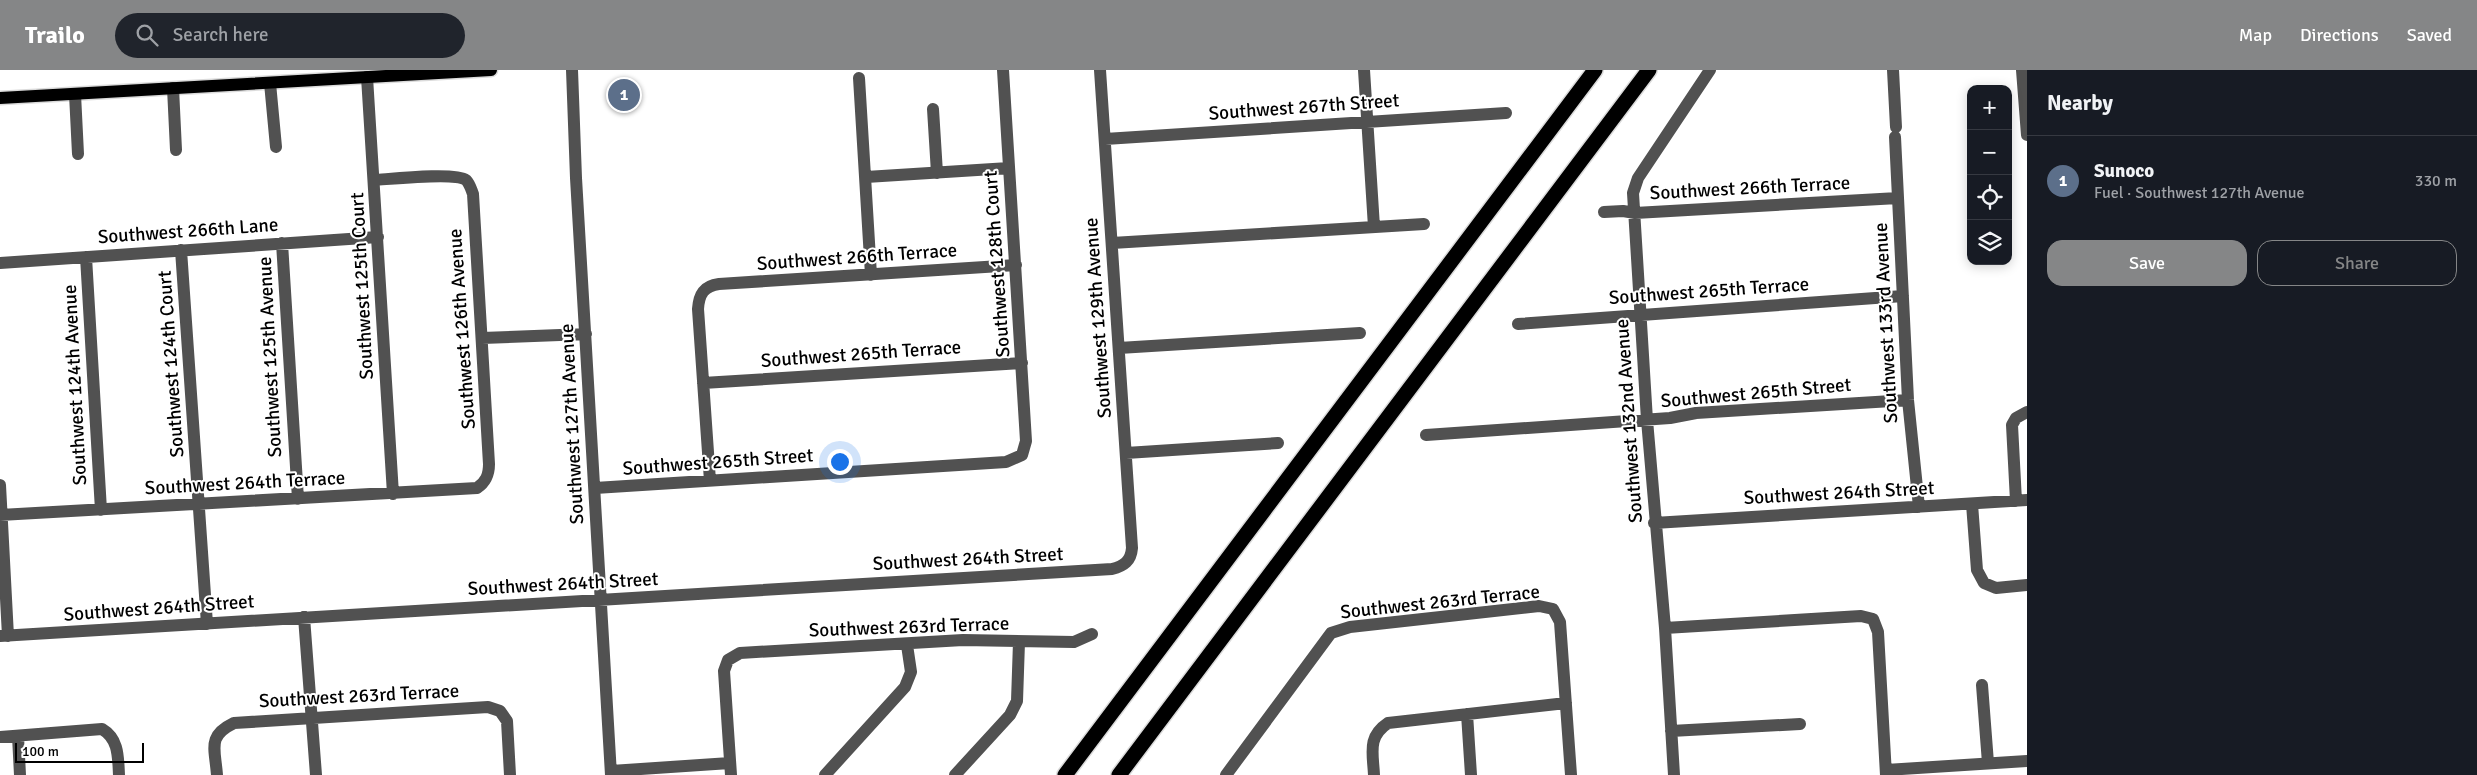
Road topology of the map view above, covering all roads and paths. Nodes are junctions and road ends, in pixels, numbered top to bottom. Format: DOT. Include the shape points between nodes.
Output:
graph roads {
  1 [pos="491,70"];
  2 [pos="572,70"];
  3 [pos="1003,70"];
  4 [pos="1100,70"];
  5 [pos="1364,70"];
  6 [pos="1595,70"];
  7 [pos="1649,70"];
  8 [pos="1710,70"];
  9 [pos="1893,70"];
  10 [pos="2022,70"];
  11 [pos="367,77"];
  12 [pos="859,78"];
  13 [pos="270,83"];
  14 [pos="173,88"];
  15 [pos="75,94"];
  16 [pos="0,98"];
  17 [pos="933,109"];
  18 [pos="1506,113"];
  19 [pos="1367,122"];
  20 [pos="2027,135"];
  21 [pos="1105,138"];
  22 [pos="276,147"];
  23 [pos="176,150"];
  24 [pos="78,154"];
  25 [pos="1009,168"];
  26 [pos="937,173"];
  27 [pos="866,177"];
  28 [pos="375,180"];
  29 [pos="1898,198"];
  30 [pos="1604,212"];
  31 [pos="1634,213"];
  32 [pos="1424,224"];
  33 [pos="1374,227"];
  34 [pos="378,237"];
  35 [pos="282,243"];
  36 [pos="1112,244"];
  37 [pos="181,250"];
  38 [pos="86,257"];
  39 [pos="0,263"];
  40 [pos="1016,265"];
  41 [pos="871,275"];
  42 [pos="1903,296"];
  43 [pos="1640,315"];
  44 [pos="1518,324"];
  45 [pos="1360,333"];
  46 [pos="586,334"];
  47 [pos="482,338"];
  48 [pos="1119,348"];
  49 [pos="1022,363"];
  50 [pos="703,383"];
  51 [pos="1908,400"];
  52 [pos="2021,415"];
  53 [pos="1647,420"];
  54 [pos="1426,435"];
  55 [pos="1278,443"];
  56 [pos="1126,453"];
  57 [pos="1022,455"];
  58 [pos="487,478"];
  59 [pos="710,481"];
  60 [pos="0,485"];
  61 [pos="595,488"];
  62 [pos="393,494"];
  63 [pos="298,499"];
  64 [pos="2022,501"];
  65 [pos="200,504"];
  66 [pos="1972,504"];
  67 [pos="1919,507"];
  68 [pos="101,510"];
  69 [pos="1,515"];
  70 [pos="1654,523"];
  71 [pos="1127,562"];
  72 [pos="2027,585"];
  73 [pos="601,600"];
  74 [pos="304,617"];
  75 [pos="207,624"];
  76 [pos="1664,628"];
  77 [pos="1092,634"];
  78 [pos="4,636"];
  79 [pos="1019,642"];
  80 [pos="908,644"];
  81 [pos="1982,684"];
  82 [pos="1566,703"];
  83 [pos="1467,714"];
  84 [pos="312,717"];
  85 [pos="1800,724"];
  86 [pos="1672,731"];
  87 [pos="18,736"];
  88 [pos="0,737"];
  89 [pos="2027,761"];
  90 [pos="1988,763"];
  91 [pos="731,769"];
  92 [pos="611,773"];
  93 [pos="1886,773"];
  94 [pos="1230,774"];
  95 [pos="20,775"];
  96 [pos="119,775"];
  97 [pos="217,775"];
  98 [pos="316,775"];
  99 [pos="510,775"];
  100 [pos="826,775"];
  101 [pos="955,775"];
  102 [pos="1065,775"];
  103 [pos="1120,775"];
  104 [pos="1374,775"];
  105 [pos="1471,775"];
  106 [pos="1571,775"];
  107 [pos="1674,775"];
  1 -- 11 [label="main road"];
  2 -- 46 [label="street, Southwest 127th Avenue"];
  3 -- 25 [label="street, Southwest 128th Court"];
  4 -- 21 [label="street, Southwest 129th Avenue"];
  5 -- 19 [label="street"];
  6 -- 102 [label="highway"];
  7 -- 103 [label="highway"];
  8 -- 31 [label="street, Southwest 132nd Avenue" via="1638,178"];
  9 -- 29 [label="street, Southwest 133rd Avenue"];
  10 -- 20 [label="street"];
  11 -- 13 [label="main road"];
  11 -- 28 [label="street, Southwest 125th Court"];
  12 -- 27 [label="street"];
  13 -- 14 [label="main road"];
  13 -- 22 [label="street"];
  14 -- 15 [label="main road"];
  14 -- 23 [label="street"];
  15 -- 16 [label="main road"];
  15 -- 24 [label="street"];
  17 -- 26 [label="street"];
  18 -- 19 [label="street, Southwest 267th Street"];
  19 -- 21 [label="street, Southwest 267th Street"];
  19 -- 33 [label="street"];
  21 -- 36 [label="street, Southwest 129th Avenue"];
  25 -- 26 [label="street"];
  25 -- 40 [label="street, Southwest 128th Court"];
  26 -- 27 [label="street"];
  27 -- 41 [label="street"];
  28 -- 34 [label="street, Southwest 125th Court"];
  28 -- 47 [label="street, Southwest 126th Avenue" via="452,176 465,180 470,186"];
  29 -- 31 [label="street, Southwest 266th Terrace"];
  29 -- 42 [label="street, Southwest 133rd Avenue"];
  30 -- 31 [label="street, Southwest 266th Terrace"];
  31 -- 43 [label="street, Southwest 132nd Avenue"];
  32 -- 33 [label="street"];
  33 -- 36 [label="street"];
  34 -- 35 [label="street, Southwest 266th Lane"];
  34 -- 62 [label="street, Southwest 125th Court"];
  35 -- 37 [label="street, Southwest 266th Lane"];
  35 -- 63 [label="street, Southwest 125th Avenue"];
  36 -- 48 [label="street, Southwest 129th Avenue"];
  37 -- 38 [label="street, Southwest 266th Lane"];
  37 -- 65 [label="street, Southwest 124th Court"];
  38 -- 39 [label="street, Southwest 266th Lane"];
  38 -- 68 [label="street, Southwest 124th Avenue"];
  40 -- 41 [label="street, Southwest 266th Terrace"];
  40 -- 49 [label="street, Southwest 128th Court"];
  41 -- 50 [label="street, Southwest 266th Terrace" via="719,284 703,290 698,309"];
  42 -- 43 [label="street, Southwest 265th Terrace"];
  42 -- 51 [label="street, Southwest 133rd Avenue"];
  43 -- 44 [label="street, Southwest 265th Terrace"];
  43 -- 53 [label="street, Southwest 132nd Avenue"];
  45 -- 48 [label="street"];
  46 -- 47 [label="street"];
  46 -- 61 [label="street, Southwest 127th Avenue"];
  47 -- 58 [label="street, Southwest 126th Avenue"];
  48 -- 56 [label="street, Southwest 129th Avenue"];
  49 -- 50 [label="street, Southwest 265th Terrace"];
  49 -- 57 [label="street, Southwest 128th Court" via="1026,441"];
  50 -- 59 [label="street"];
  51 -- 53 [label="street, Southwest 265th Street"];
  51 -- 67 [label="street, Southwest 133rd Avenue"];
  52 -- 64 [label="street" via="2012,425"];
  53 -- 54 [label="street, Southwest 265th Street"];
  53 -- 70 [label="street, Southwest 132nd Avenue"];
  55 -- 56 [label="street"];
  56 -- 71 [label="street, Southwest 129th Avenue" via="1132,548"];
  57 -- 59 [label="street, Southwest 265th Street" via="1006,462"];
  58 -- 62 [label="street, Southwest 264th Terrace" via="477,488"];
  59 -- 61 [label="street, Southwest 265th Street"];
  60 -- 69 [label="street"];
  61 -- 73 [label="street, Southwest 127th Avenue"];
  62 -- 63 [label="street, Southwest 264th Terrace"];
  63 -- 65 [label="street, Southwest 264th Terrace"];
  64 -- 66 [label="street, Southwest 264th Street"];
  65 -- 68 [label="street, Southwest 264th Terrace"];
  65 -- 75 [label="street, Southwest 124th Court"];
  66 -- 67 [label="street, Southwest 264th Street"];
  66 -- 72 [label="street" via="1978,570 1984,582 1996,588"];
  67 -- 70 [label="street, Southwest 264th Street"];
  68 -- 69 [label="street, Southwest 264th Terrace"];
  69 -- 78 [label="street"];
  70 -- 76 [label="street, Southwest 132nd Avenue"];
  71 -- 73 [label="street, Southwest 264th Street" via="1112,569"];
  73 -- 74 [label="street, Southwest 264th Street"];
  73 -- 92 [label="street, Southwest 127th Avenue"];
  74 -- 75 [label="street, Southwest 264th Street"];
  74 -- 84 [label="street"];
  75 -- 78 [label="street, Southwest 264th Street"];
  76 -- 86 [label="street, Southwest 132nd Avenue"];
  76 -- 93 [label="street" via="1861,616 1873,619 1878,632"];
  77 -- 79 [label="street, Southwest 263rd Terrace" via="1074,642"];
  79 -- 80 [label="street, Southwest 263rd Terrace" via="963,640"];
  79 -- 101 [label="street" via="1017,701 1010,715"];
  80 -- 91 [label="street, Southwest 263rd Terrace" via="740,652 728,660 724,672"];
  80 -- 100 [label="street" via="911,672 905,687"];
  81 -- 90 [label="street"];
  82 -- 83 [label="street"];
  82 -- 94 [label="street, Southwest 263rd Terrace" via="1560,622 1553,609 1539,606 1350,627 1331,633"];
  82 -- 106 [label="street"];
  83 -- 104 [label="street" via="1388,723 1377,730 1372,745"];
  83 -- 105 [label="street"];
  84 -- 97 [label="street, Southwest 263rd Terrace" via="234,723 221,729 215,738"];
  84 -- 98 [label="street"];
  84 -- 99 [label="street, Southwest 263rd Terrace" via="488,707 500,711 507,721"];
  85 -- 86 [label="street"];
  86 -- 107 [label="street, Southwest 132nd Avenue"];
  87 -- 88 [label="street"];
  87 -- 95 [label="street"];
  87 -- 96 [label="street" via="102,729 111,734 117,749"];
  89 -- 90 [label="street"];
  90 -- 93 [label="street"];
  91 -- 92 [label="street"];
}
